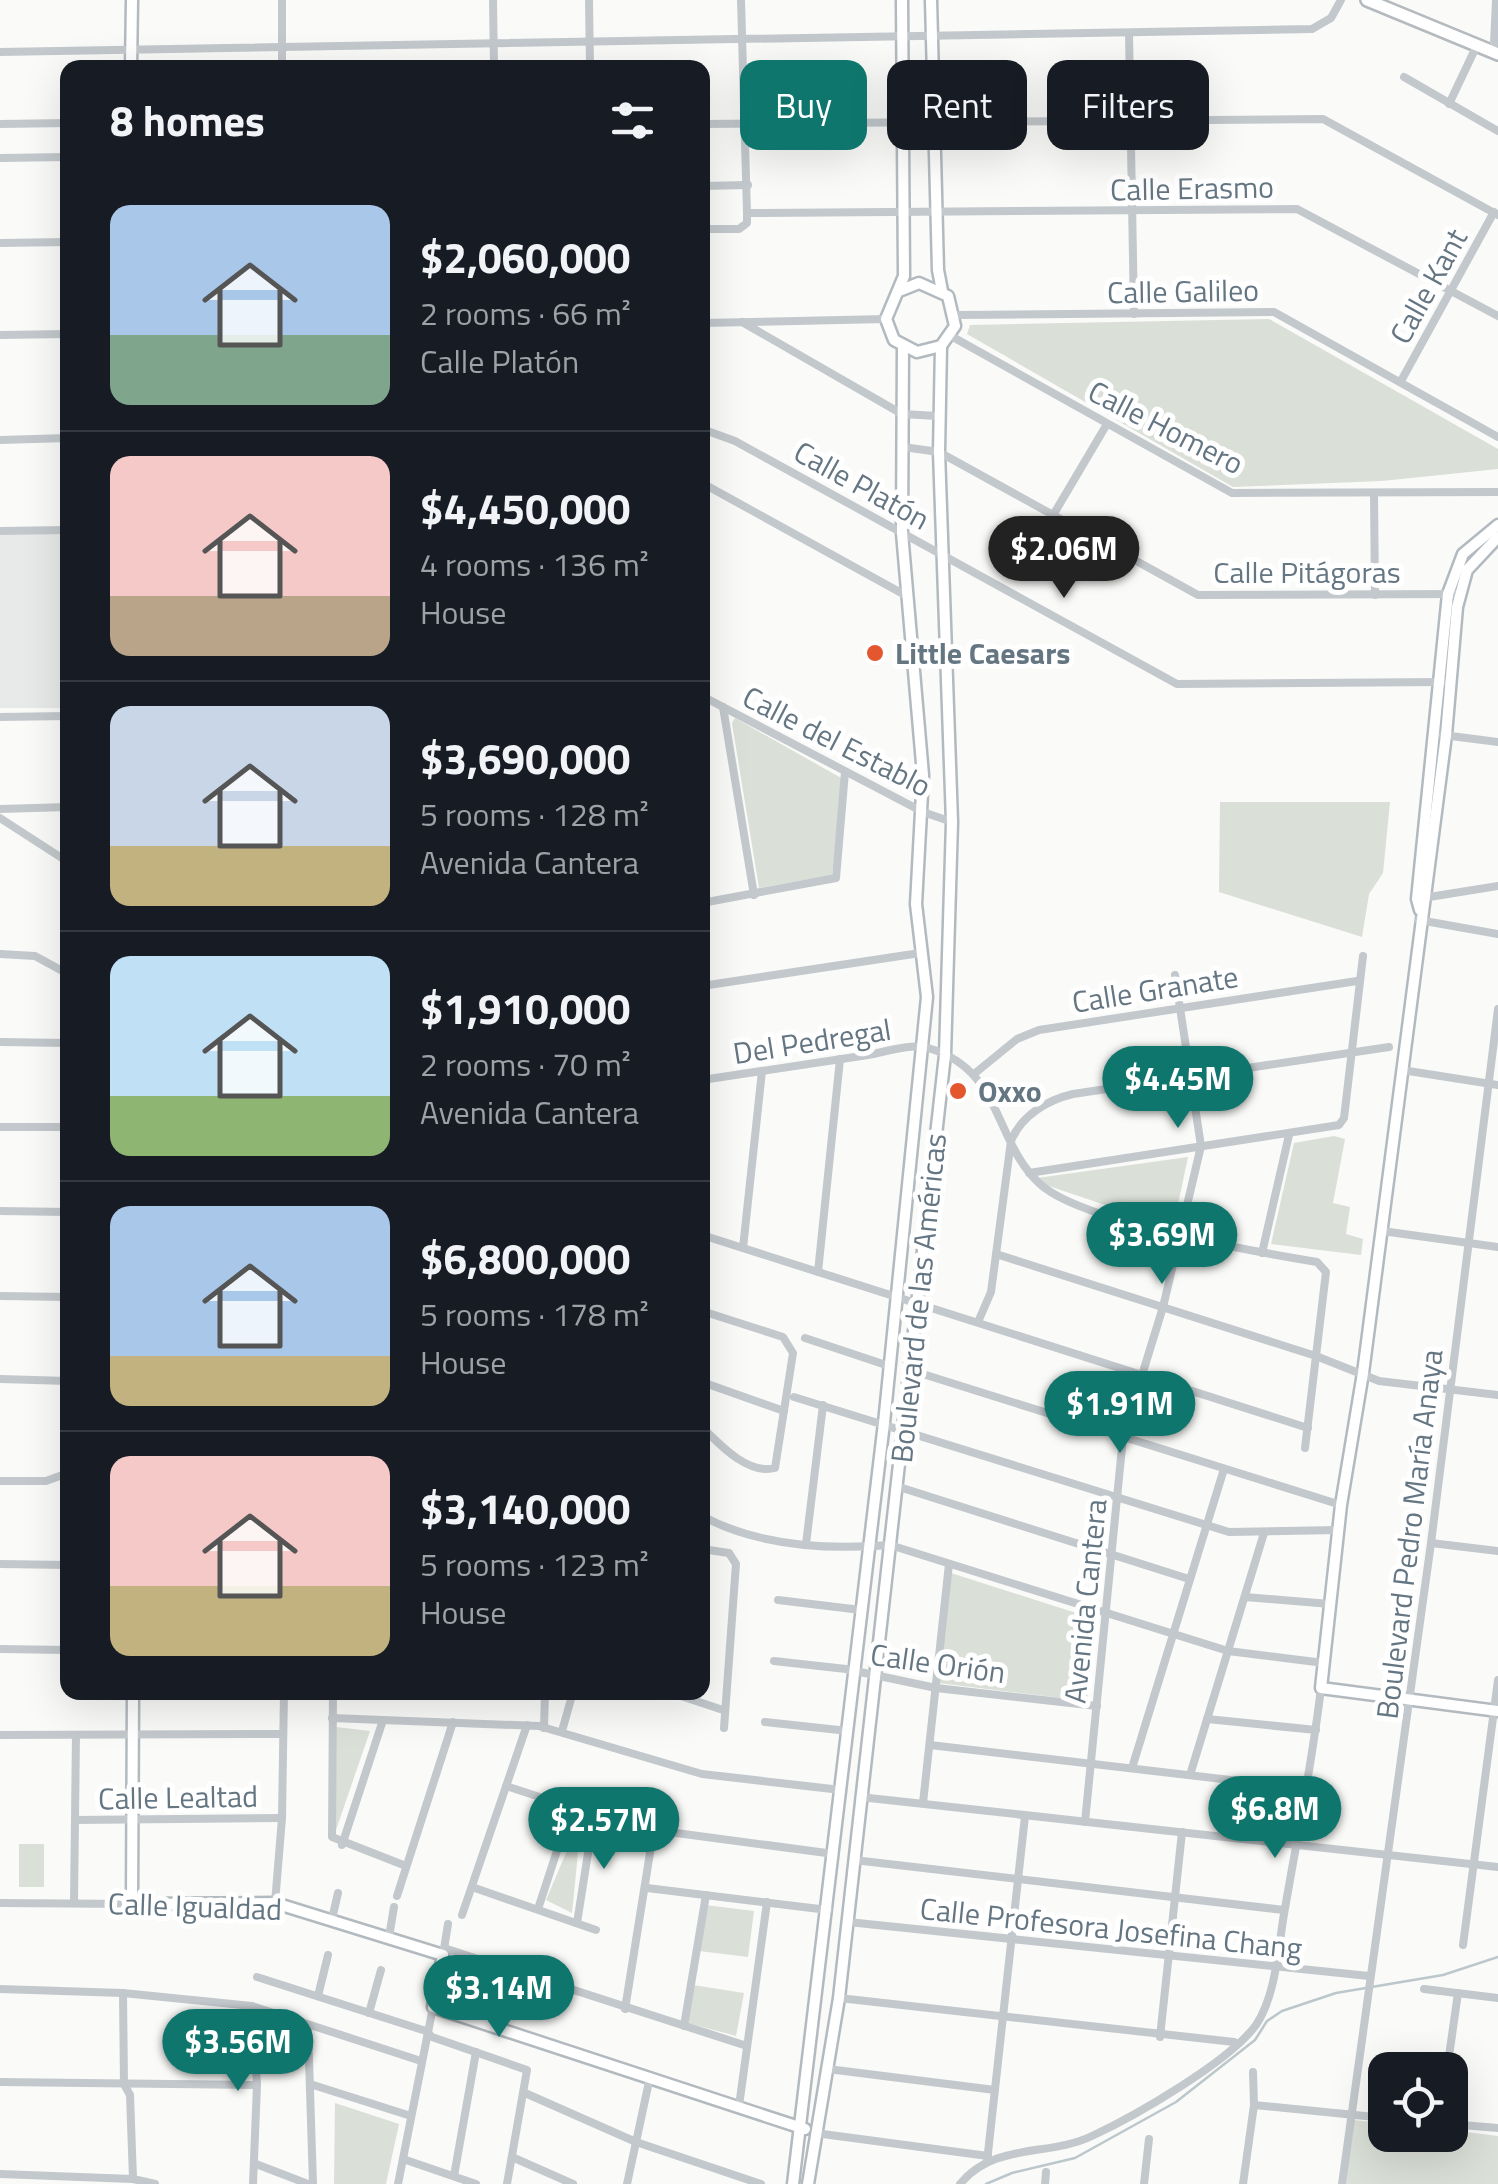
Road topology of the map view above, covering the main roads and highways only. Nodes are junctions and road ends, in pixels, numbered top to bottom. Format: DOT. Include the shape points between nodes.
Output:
graph roads {
  1 [pos="132,0"];
  2 [pos="902,0"];
  3 [pos="932,0"];
  4 [pos="1367,0"];
  5 [pos="1386,0"];
  6 [pos="1497,48"];
  7 [pos="132,60"];
  8 [pos="942,291"];
  9 [pos="899,292"];
  10 [pos="941,346"];
  11 [pos="903,347"];
  12 [pos="1498,524"];
  13 [pos="1498,537"];
  14 [pos="1454,594"];
  15 [pos="927,997"];
  16 [pos="949,998"];
  17 [pos="133,1700"];
  18 [pos="1496,1710"];
  19 [pos="800,2128"];
  20 [pos="815,2134"];
  21 [pos="793,2184"];
  22 [pos="808,2184"];
  1 -- 7 [label="main road"];
  2 -- 9 [label="main road" via="905,215"];
  3 -- 8 [label="main road"];
  4 -- 6 [label="main road"];
  5 -- 6 [label="main road"];
  8 -- 9 [label="main road" via="919,284"];
  8 -- 10 [label="main road" via="956,315"];
  9 -- 11 [label="main road" via="886,319"];
  10 -- 11 [label="main road" via="917,352"];
  10 -- 16 [label="main road, Boulevard de las Américas" via="952,822"];
  11 -- 15 [label="main road, Boulevard de las Américas" via="902,533 923,812 916,904"];
  12 -- 14 [label="main road" via="1463,554"];
  13 -- 14 [label="main road" via="1473,561"];
  14 -- 18 [label="main road" via="1402,1070 1321,1688"];
  15 -- 16 [label="main road"];
  15 -- 19 [label="main road, Boulevard de las Américas"];
  16 -- 20 [label="main road, Boulevard de las Américas" via="848,1922"];
  17 -- 19 [label="main road, Calle Igualdad" via="132,1904 275,1903 444,1952 433,2007"];
  19 -- 20 [label="main road"];
  19 -- 21 [label="main road, Boulevard de las Américas"];
  20 -- 22 [label="main road, Boulevard de las Américas"];
}
